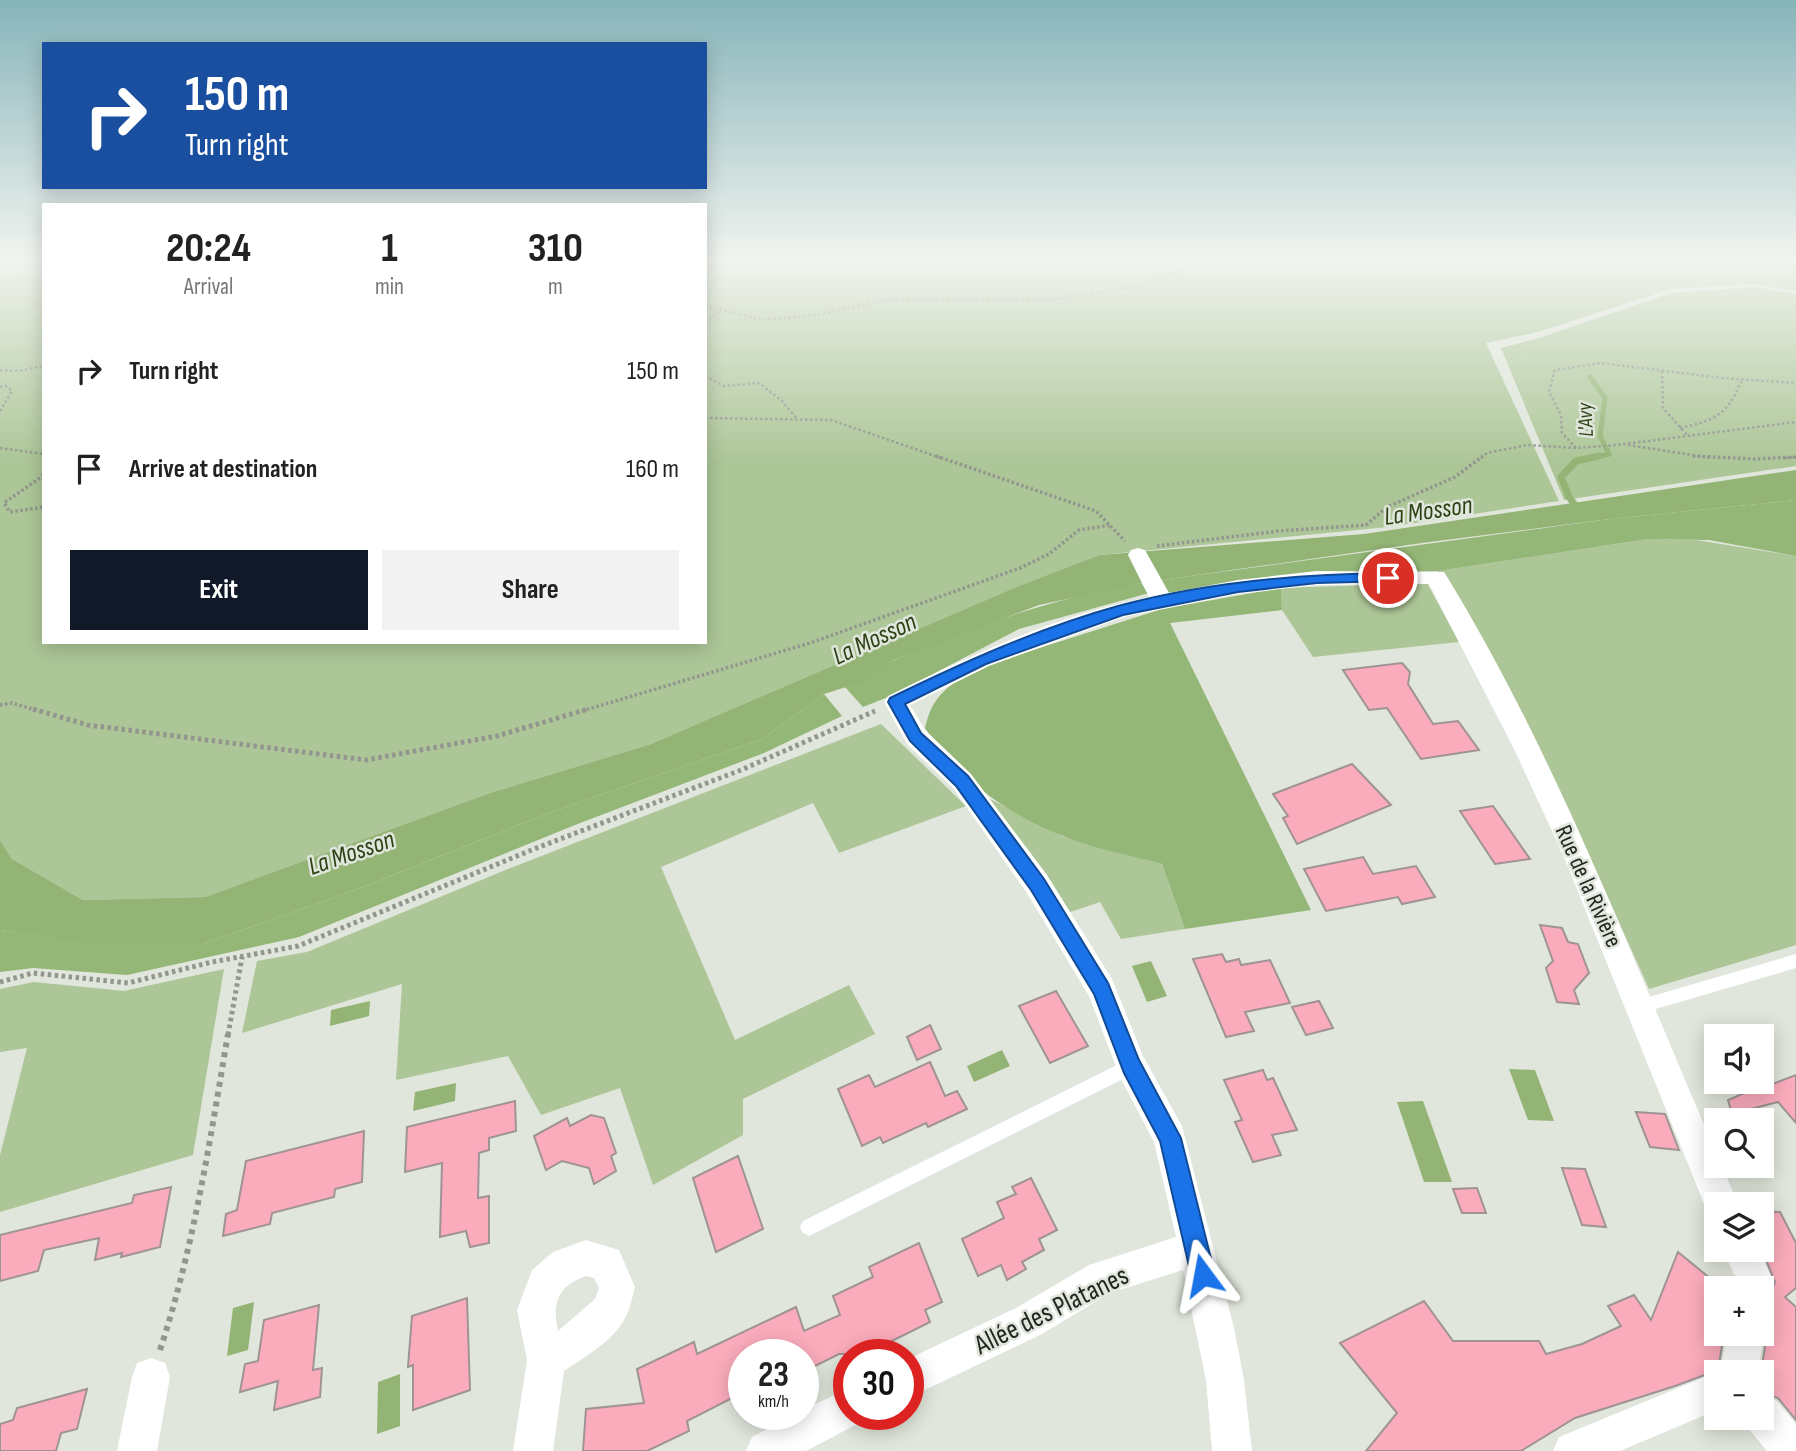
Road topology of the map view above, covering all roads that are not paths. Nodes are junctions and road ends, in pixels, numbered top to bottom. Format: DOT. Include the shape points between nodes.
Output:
graph roads {
  1 [pos="1138,555"];
  2 [pos="1159,595"];
  3 [pos="1796,961"];
  4 [pos="1642,1006"];
  5 [pos="1131,1066"];
  6 [pos="1716,1192"];
  7 [pos="809,1227"];
  8 [pos="1197,1248"];
  9 [pos="546,1360"];
  10 [pos="924,1370"];
  11 [pos="151,1377"];
  12 [pos="1704,1396"];
  13 [pos="833,1415"];
  14 [pos="1774,1428"];
  15 [pos="1579,1448"];
  16 [pos="137,1451"];
  17 [pos="533,1451"];
  18 [pos="766,1451"];
  19 [pos="1233,1451"];
  20 [pos="1793,1451"];
  1 -- 2 [label="street"];
  2 -- 4 [label="street, Rue de la Rivière" via="1317,578 1436,577 1556,808"];
  2 -- 5 [label="street" via="981,660 896,702 916,737 962,781 1037,884 1101,989"];
  3 -- 4 [label="lane"];
  4 -- 6 [label="street, Rue de la Rivière"];
  5 -- 7 [label="lane"];
  5 -- 8 [label="street" via="1170,1138"];
  8 -- 10 [label="street, Allée des Platanes" via="1102,1278 1028,1321"];
  8 -- 19 [label="street" via="1225,1380"];
  9 -- 17 [label="street"];
  11 -- 16 [label="street"];
  12 -- 15 [label="street"];
  13 -- 18 [label="street"];
  14 -- 20 [label="street"];
}
